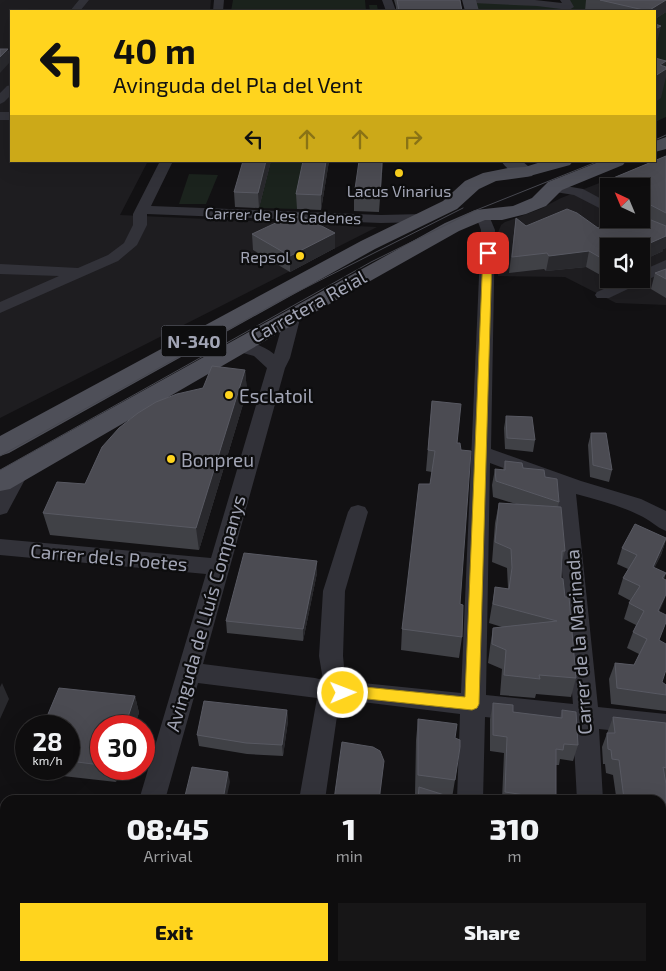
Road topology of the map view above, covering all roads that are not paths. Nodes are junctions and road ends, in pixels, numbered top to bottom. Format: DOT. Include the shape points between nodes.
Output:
graph roads {
  1 [pos="84,0"];
  2 [pos="471,0"];
  3 [pos="565,0"];
  4 [pos="76,10"];
  5 [pos="10,89"];
  6 [pos="0,100"];
  7 [pos="167,162"];
  8 [pos="500,162"];
  9 [pos="511,162"];
  10 [pos="561,162"];
  11 [pos="614,162"];
  12 [pos="526,172"];
  13 [pos="490,177"];
  14 [pos="555,187"];
  15 [pos="457,199"];
  16 [pos="600,204"];
  17 [pos="142,210"];
  18 [pos="423,218"];
  19 [pos="485,223"];
  20 [pos="666,266"];
  21 [pos="0,269"];
  22 [pos="80,272"];
  23 [pos="650,273"];
  24 [pos="618,288"];
  25 [pos="603,295"];
  26 [pos="0,308"];
  27 [pos="293,315"];
  28 [pos="238,346"];
  29 [pos="276,368"];
  30 [pos="0,447"];
  31 [pos="481,453"];
  32 [pos="10,477"];
  33 [pos="565,484"];
  34 [pos="0,508"];
  35 [pos="358,512"];
  36 [pos="666,523"];
  37 [pos="0,547"];
  38 [pos="218,567"];
  39 [pos="188,672"];
  40 [pos="330,689"];
  41 [pos="472,704"];
  42 [pos="586,717"];
  43 [pos="666,725"];
  44 [pos="153,795"];
  45 [pos="313,795"];
  46 [pos="470,795"];
  47 [pos="590,795"];
  1 -- 4 [label="street"];
  2 -- 3 [label="street" via="568,7"];
  5 -- 6 [label="street"];
  7 -- 17 [label="street"];
  8 -- 13 [label="street"];
  9 -- 12 [label="street"];
  10 -- 12 [label="main road, Carretera Reial / N-340"];
  11 -- 14 [label="main road, Carretera Reial / N-340"];
  12 -- 13 [label="main road, Carretera Reial / N-340"];
  12 -- 14 [label="main road, Carretera Reial / N-340" via="544,178"];
  13 -- 15 [label="main road, Carretera Reial / N-340" via="472,185"];
  14 -- 16 [label="street" via="578,192"];
  14 -- 19 [label="main road, Carretera Reial / N-340" via="539,202"];
  15 -- 18 [label="main road, Carretera Reial / N-340"];
  15 -- 19 [label="main road, Carretera Reial / N-340"];
  17 -- 18 [label="street, Carrer de les Cadenes"];
  17 -- 22 [label="street" via="140,225 130,245 113,258"];
  18 -- 30 [label="main road, Carretera Reial / N-340"];
  19 -- 27 [label="main road, Carretera Reial / N-340" via="461,223"];
  19 -- 31 [label="street"];
  20 -- 23 [label="street"];
  21 -- 22 [label="street"];
  22 -- 26 [label="street"];
  24 -- 25 [label="street"];
  27 -- 28 [label="main road, Carretera Reial / N-340"];
  27 -- 29 [label="street, Avinguda de Lluís Companys"];
  28 -- 29 [label="street" via="267,355"];
  28 -- 32 [label="main road, Carretera Reial / N-340"];
  29 -- 38 [label="street, Avinguda de Lluís Companys"];
  31 -- 33 [label="street"];
  31 -- 41 [label="street"];
  32 -- 34 [label="street"];
  33 -- 36 [label="street" via="643,508"];
  33 -- 42 [label="street, Carrer de la Marinada"];
  35 -- 40 [label="street" via="334,591"];
  37 -- 38 [label="street, Carrer dels Poetes"];
  38 -- 39 [label="street, Avinguda de Lluís Companys"];
  39 -- 40 [label="street"];
  39 -- 44 [label="street, Avinguda de Lluís Companys"];
  40 -- 41 [label="street"];
  40 -- 45 [label="street"];
  41 -- 42 [label="street"];
  41 -- 46 [label="street"];
  42 -- 43 [label="street"];
  42 -- 47 [label="street, Carrer de la Marinada"];
}
